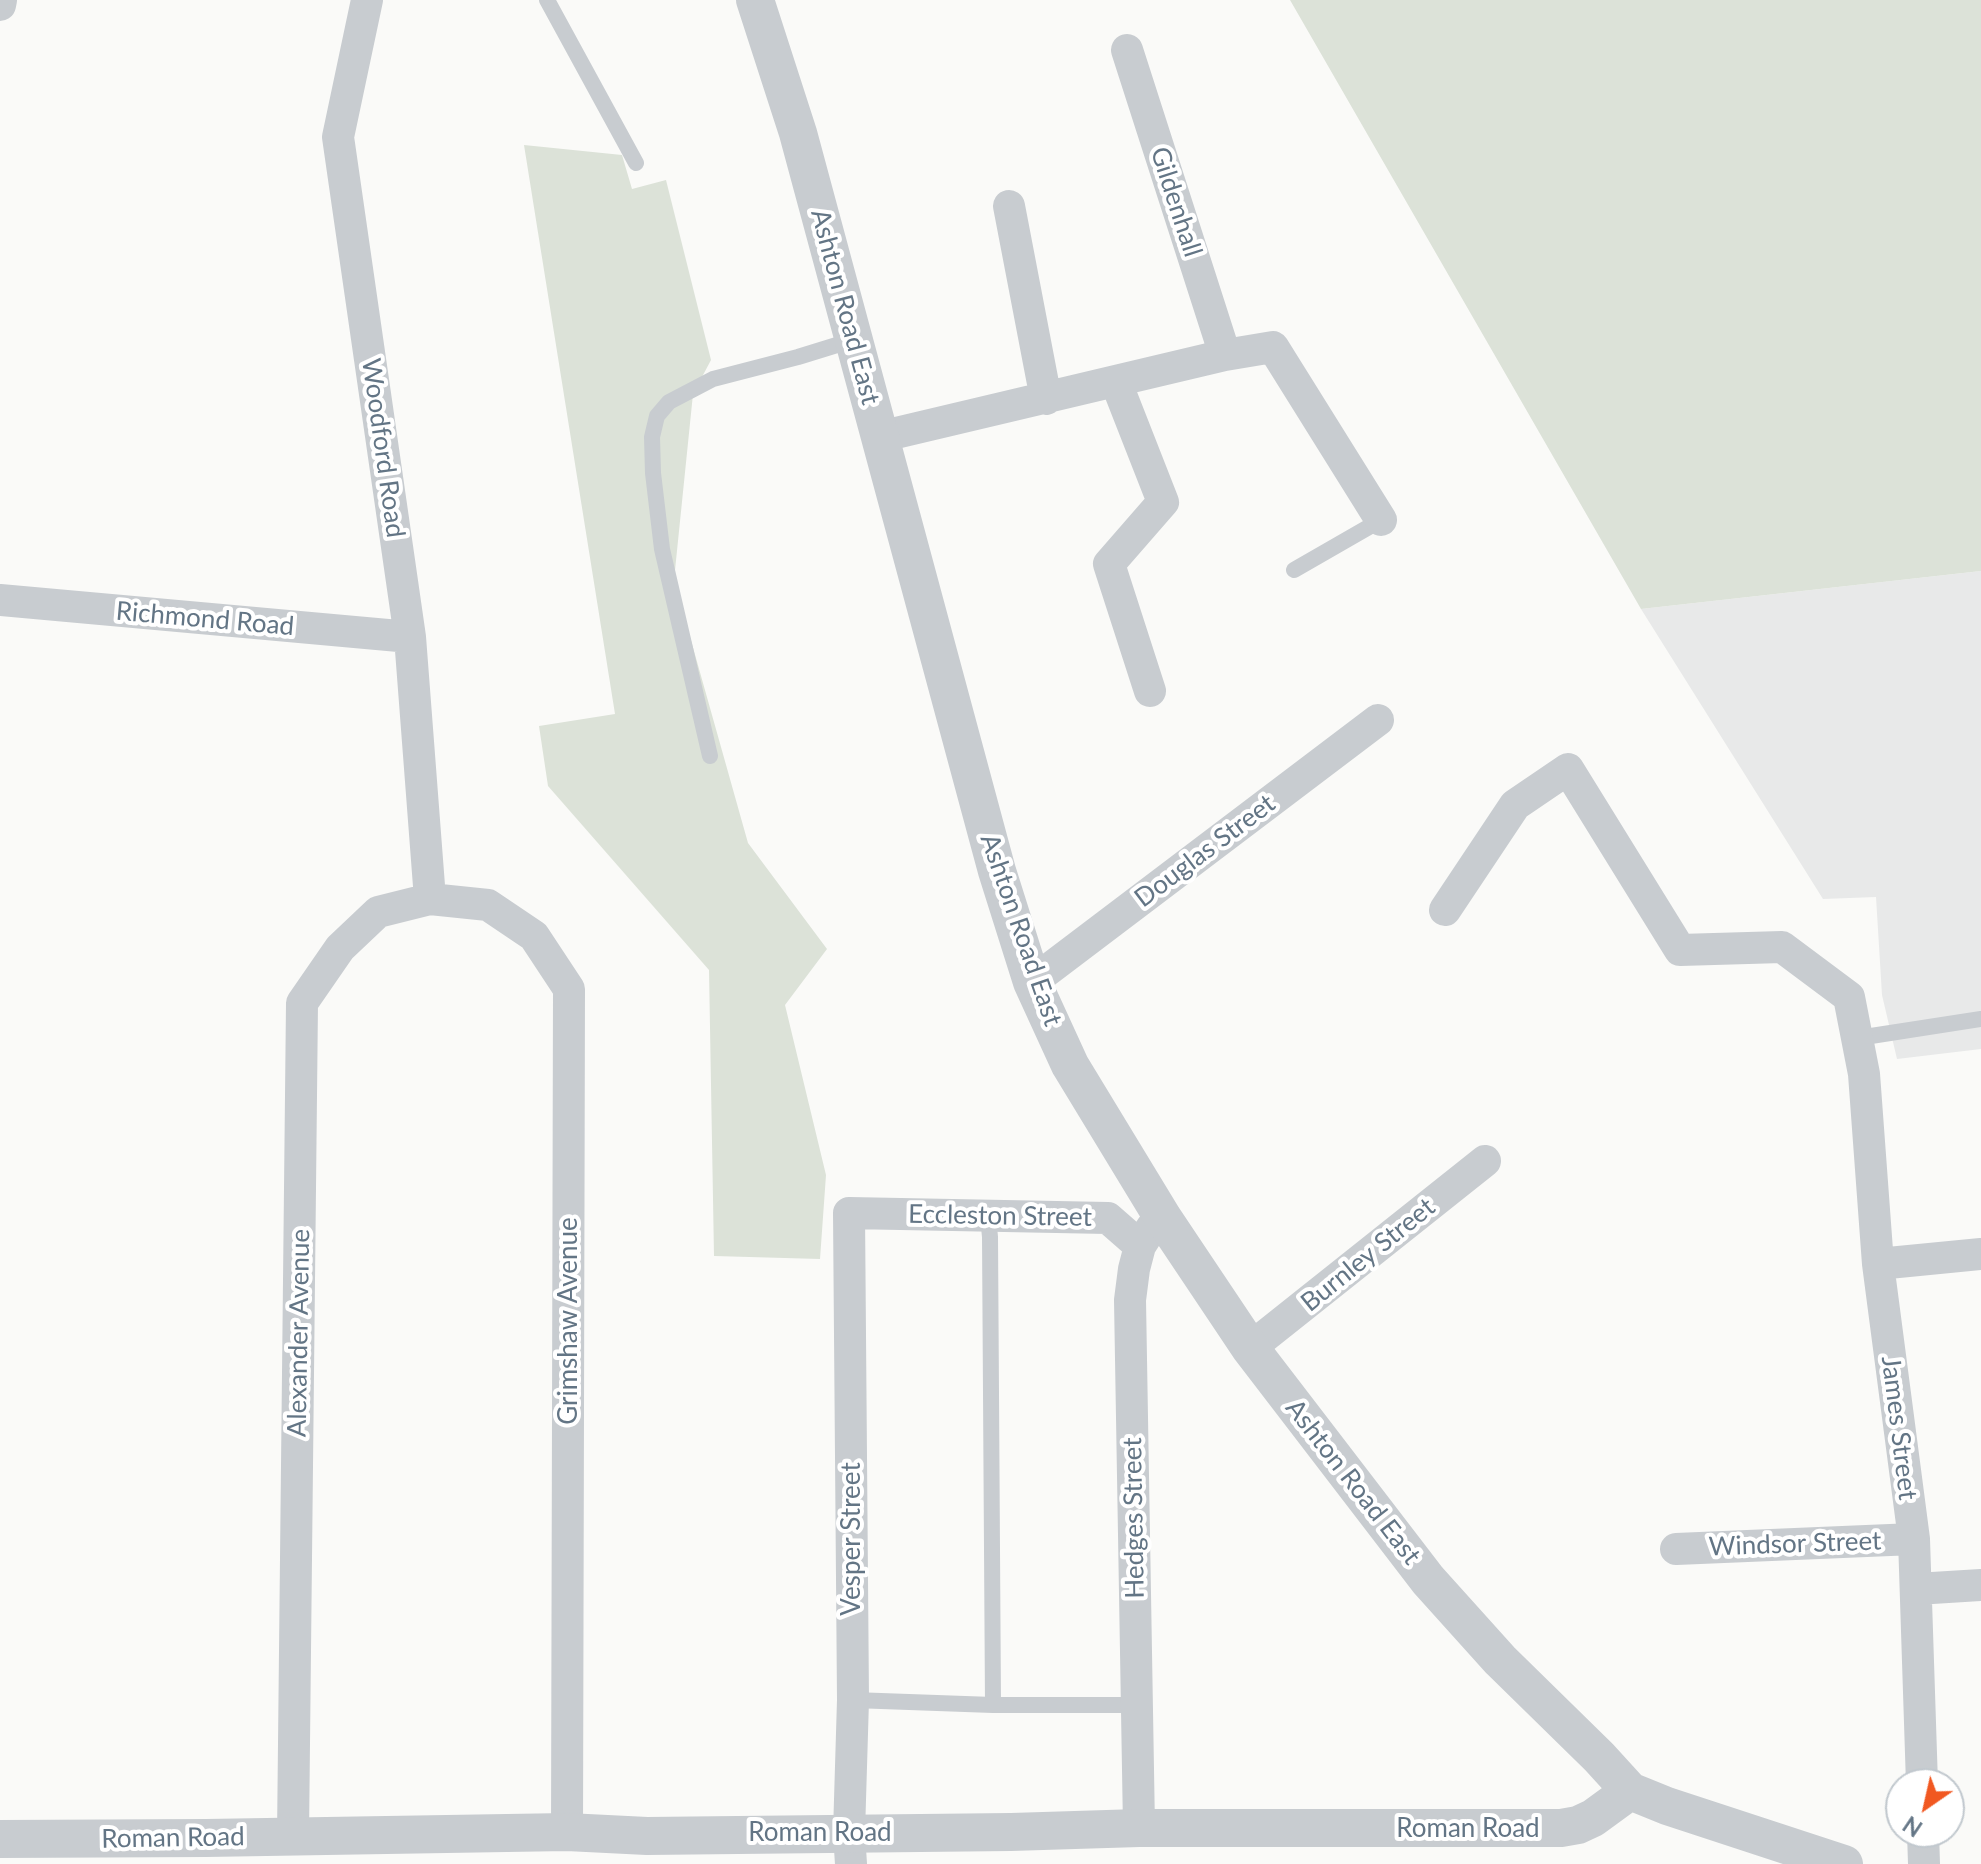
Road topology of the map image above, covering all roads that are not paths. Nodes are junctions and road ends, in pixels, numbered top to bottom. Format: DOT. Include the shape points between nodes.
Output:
graph roads {
  1 [pos="367,0"];
  2 [pos="547,0"];
  3 [pos="755,0"];
  4 [pos="1127,50"];
  5 [pos="636,163"];
  6 [pos="1009,206"];
  7 [pos="853,340"];
  8 [pos="1225,355"];
  9 [pos="1116,382"];
  10 [pos="1046,399"];
  11 [pos="879,437"];
  12 [pos="1381,520"];
  13 [pos="1294,570"];
  14 [pos="0,600"];
  15 [pos="410,637"];
  16 [pos="1150,691"];
  17 [pos="1378,720"];
  18 [pos="710,756"];
  19 [pos="430,899"];
  20 [pos="1445,910"];
  21 [pos="1032,982"];
  22 [pos="1981,1019"];
  23 [pos="1858,1038"];
  24 [pos="1485,1161"];
  25 [pos="849,1213"];
  26 [pos="988,1216"];
  27 [pos="1152,1232"];
  28 [pos="1981,1254"];
  29 [pos="1878,1264"];
  30 [pos="1250,1348"];
  31 [pos="1914,1539"];
  32 [pos="1676,1549"];
  33 [pos="1981,1585"];
  34 [pos="1916,1589"];
  35 [pos="853,1700"];
  36 [pos="993,1705"];
  37 [pos="1141,1705"];
  38 [pos="1922,1768"];
  39 [pos="1630,1791"];
  40 [pos="1139,1828"];
  41 [pos="567,1832"];
  42 [pos="293,1836"];
  43 [pos="0,1839"];
  44 [pos="850,1849"];
  45 [pos="1795,1857"];
  46 [pos="1844,1864"];
  1 -- 15 [label="street, Woodford Road" via="338,137"];
  2 -- 5 [label="lane"];
  3 -- 7 [label="street, Ashton Road East" via="798,133"];
  4 -- 8 [label="street, Gildenhall"];
  6 -- 10 [label="street"];
  7 -- 11 [label="street, Ashton Road East"];
  7 -- 18 [label="lane" via="713,379 669,402 657,416 653,473 662,549"];
  8 -- 9 [label="street"];
  8 -- 12 [label="street" via="1273,347"];
  9 -- 10 [label="street"];
  9 -- 16 [label="street" via="1163,502 1109,564"];
  10 -- 11 [label="street"];
  11 -- 21 [label="street, Ashton Road East"];
  12 -- 13 [label="lane"];
  14 -- 15 [label="street, Richmond Road"];
  15 -- 19 [label="street, Woodford Road"];
  17 -- 21 [label="street, Douglas Street"];
  19 -- 41 [label="street, Grimshaw Avenue" via="488,905 534,936 569,989"];
  19 -- 42 [label="street, Alexander Avenue" via="378,912 340,948 302,1003"];
  20 -- 23 [label="street, James Street" via="1515,805 1568,769 1680,950 1782,947 1849,997"];
  21 -- 27 [label="street, Ashton Road East"];
  22 -- 23 [label="lane"];
  23 -- 29 [label="street, James Street"];
  24 -- 30 [label="street, Burnley Street"];
  25 -- 26 [label="street, Eccleston Street"];
  25 -- 35 [label="street, Vesper Street"];
  26 -- 27 [label="street, Eccleston Street" via="1108,1218"];
  26 -- 36 [label="lane"];
  27 -- 30 [label="street, Ashton Road East"];
  27 -- 37 [label="street, Hedges Street" via="1134,1269 1130,1300"];
  28 -- 29 [label="street"];
  29 -- 31 [label="street, James Street"];
  30 -- 39 [label="street, Ashton Road East" via="1428,1580"];
  31 -- 32 [label="street, Windsor Street"];
  31 -- 34 [label="street, James Street"];
  33 -- 34 [label="street"];
  34 -- 38 [label="street, James Street"];
  35 -- 36 [label="lane"];
  35 -- 44 [label="street, Vesper Street"];
  36 -- 37 [label="lane"];
  37 -- 40 [label="street, Hedges Street"];
  39 -- 40 [label="street, Roman Road" via="1593,1818 1561,1828"];
  39 -- 45 [label="street"];
  40 -- 44 [label="street, Roman Road" via="1011,1832"];
  41 -- 42 [label="street, Roman Road"];
  41 -- 44 [label="street, Roman Road"];
  42 -- 43 [label="street, Roman Road"];
  45 -- 46 [label="street"];
}
